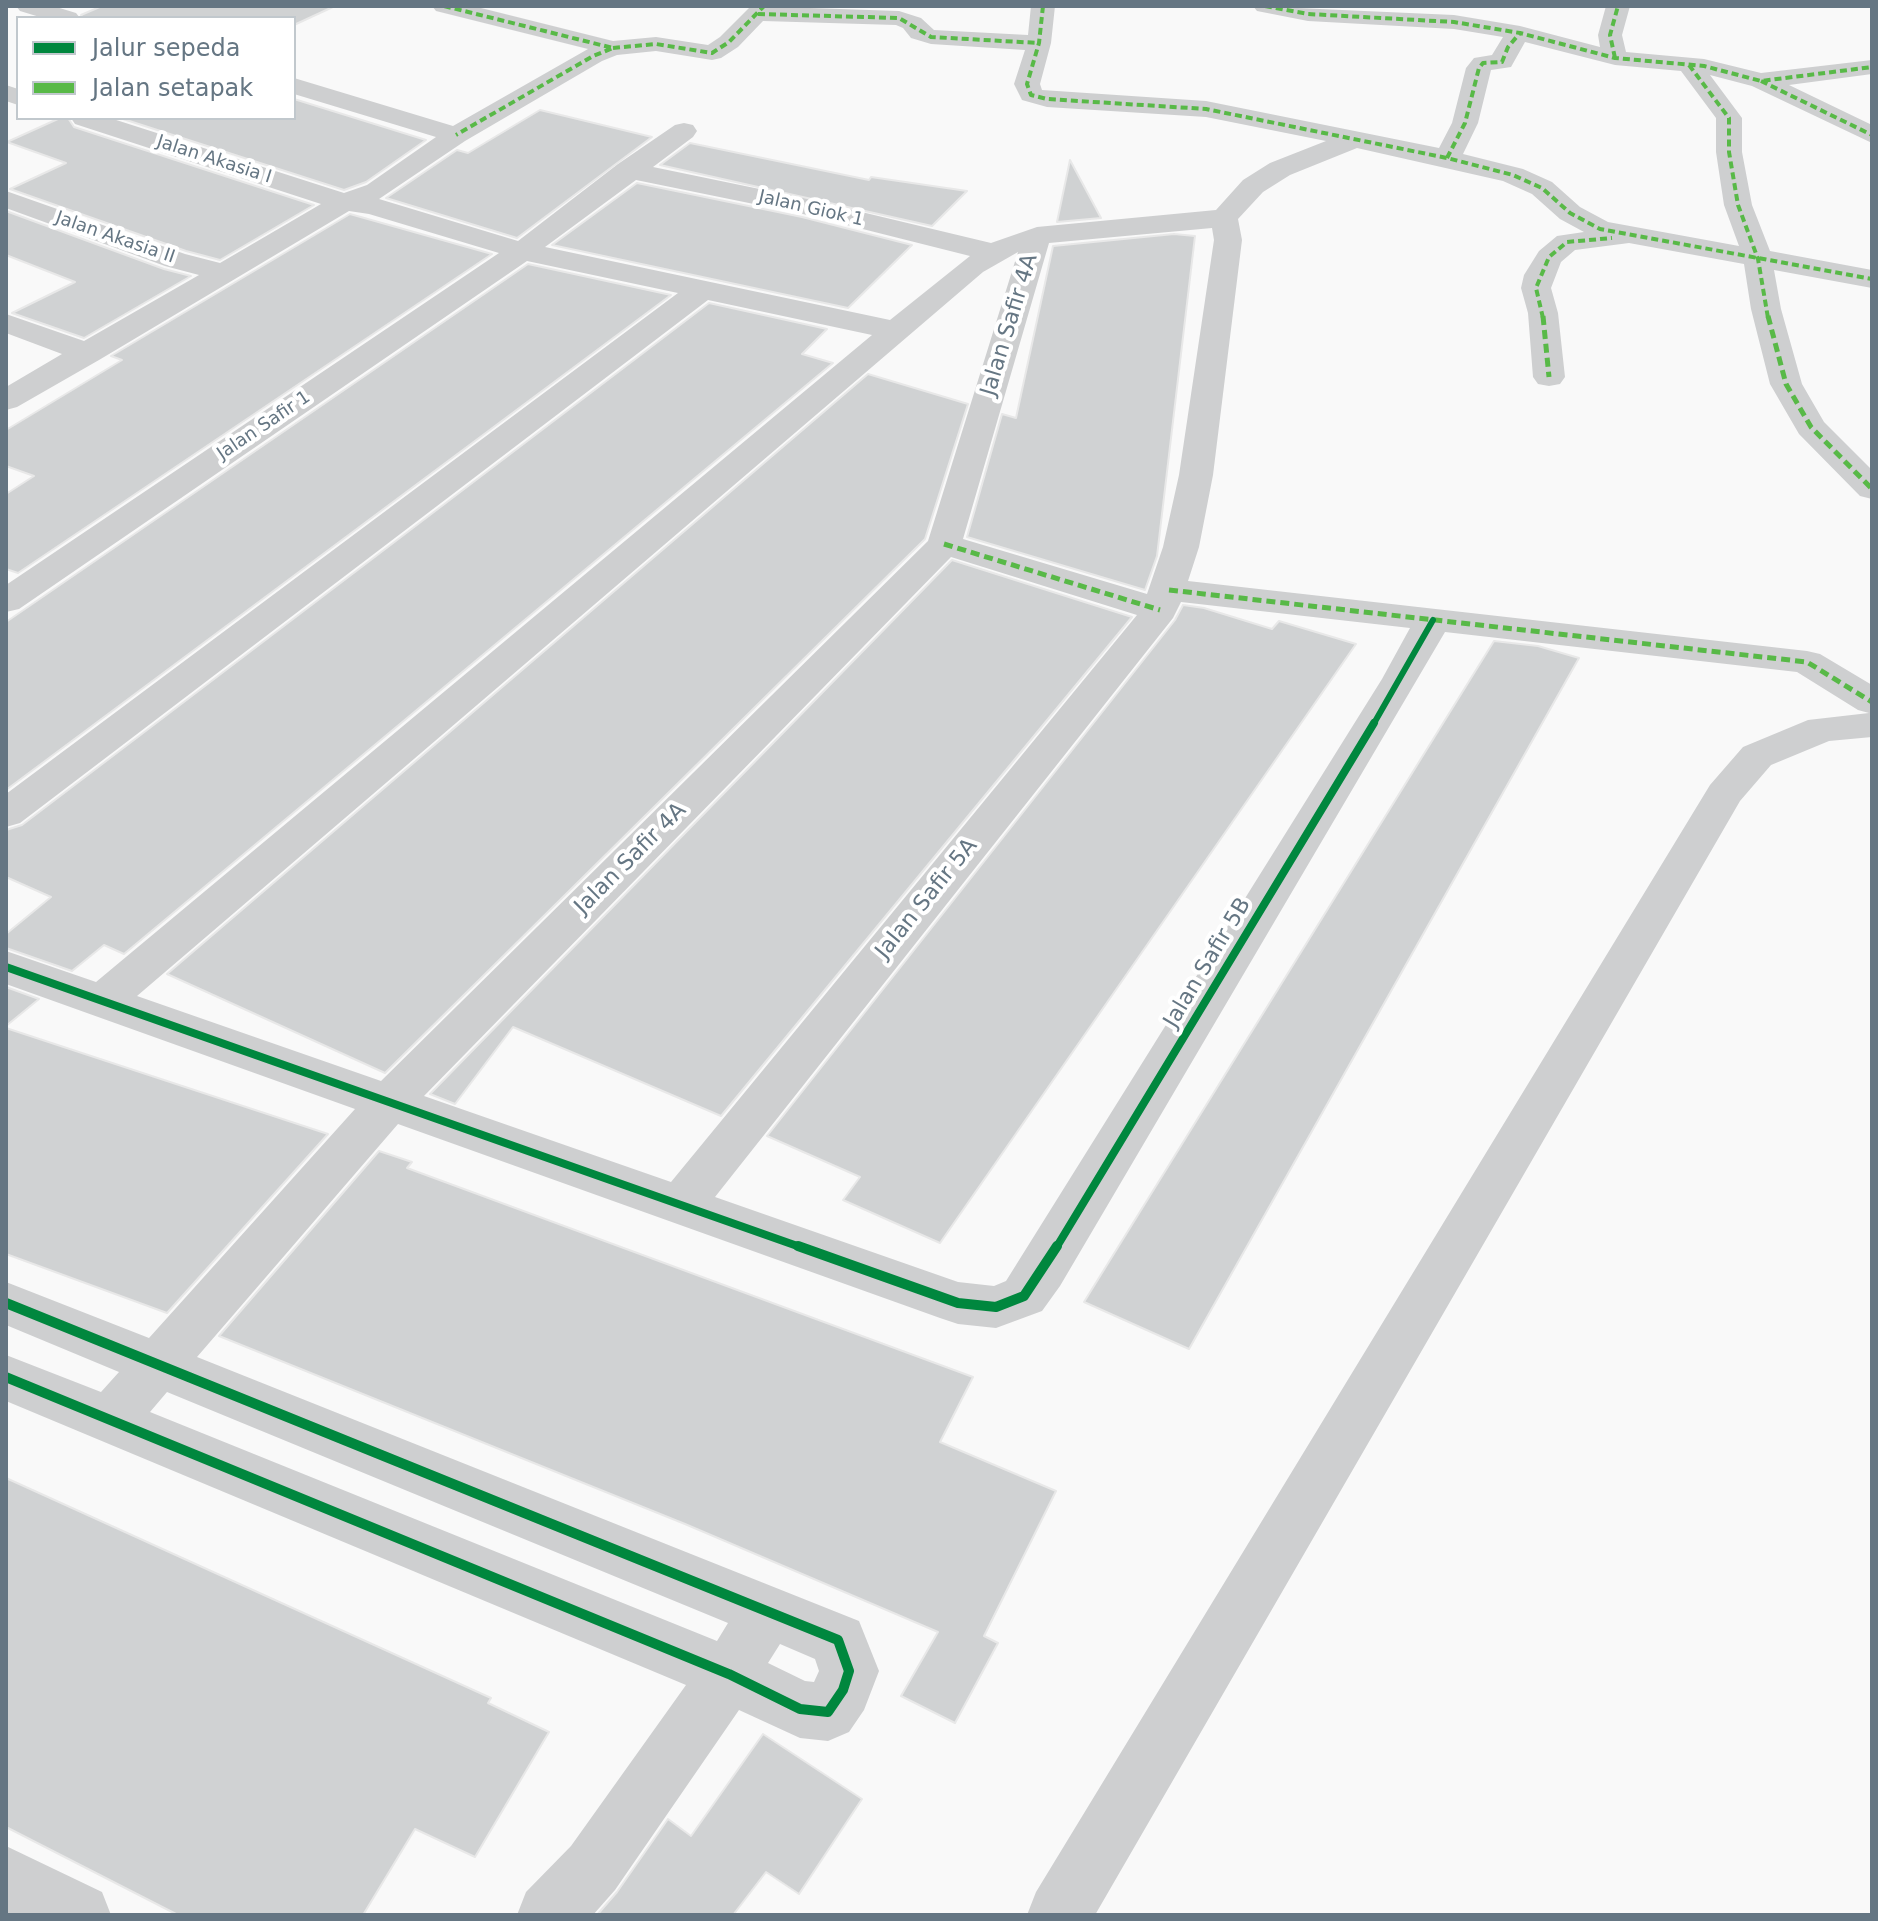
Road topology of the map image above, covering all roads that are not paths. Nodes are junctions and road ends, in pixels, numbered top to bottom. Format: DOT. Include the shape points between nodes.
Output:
graph roads {
  1 [pos="28,6"];
  2 [pos="444,6"];
  3 [pos="1043,6"];
  4 [pos="1265,6"];
  5 [pos="1618,6"];
  6 [pos="761,10"];
  7 [pos="1308,10"];
  8 [pos="61,16"];
  9 [pos="1520,33"];
  10 [pos="1039,43"];
  11 [pos="613,48"];
  12 [pos="1615,58"];
  13 [pos="1689,65"];
  14 [pos="1872,67"];
  15 [pos="1761,81"];
  16 [pos="296,87"];
  17 [pos="91,120"];
  18 [pos="684,131"];
  19 [pos="456,135"];
  20 [pos="1872,135"];
  21 [pos="1355,139"];
  22 [pos="1447,158"];
  23 [pos="628,170"];
  24 [pos="6,199"];
  25 [pos="364,200"];
  26 [pos="1224,218"];
  27 [pos="1037,236"];
  28 [pos="1624,236"];
  29 [pos="522,251"];
  30 [pos="994,253"];
  31 [pos="1758,259"];
  32 [pos="226,273"];
  33 [pos="1872,279"];
  34 [pos="703,289"];
  35 [pos="6,323"];
  36 [pos="897,331"];
  37 [pos="88,353"];
  38 [pos="1549,377"];
  39 [pos="6,400"];
  40 [pos="6,422"];
  41 [pos="1872,489"];
  42 [pos="944,544"];
  43 [pos="1165,600"];
  44 [pos="6,601"];
  45 [pos="1433,620"];
  46 [pos="1872,702"];
  47 [pos="1872,725"];
  48 [pos="6,814"];
  49 [pos="6,967"];
  50 [pos="101,1002"];
  51 [pos="389,1102"];
  52 [pos="681,1205"];
  53 [pos="6,1303"];
  54 [pos="156,1365"];
  55 [pos="6,1377"];
  56 [pos="110,1419"];
  57 [pos="768,1610"];
  58 [pos="729,1674"];
  59 [pos="6,1878"];
  60 [pos="79,1915"];
  61 [pos="549,1915"];
  62 [pos="1059,1915"];
  1 -- 8 [label="street"];
  2 -- 11 [label="street"];
  3 -- 10 [label="street"];
  4 -- 7 [label="street"];
  5 -- 12 [label="street" via="1610,35"];
  6 -- 10 [label="street" via="899,18 931,37"];
  6 -- 11 [label="street" via="712,53 656,44"];
  7 -- 9 [label="street"];
  9 -- 12 [label="street"];
  9 -- 22 [label="street" via="1502,62 1479,68 1465,123"];
  10 -- 21 [label="street" via="1027,84 1031,95 1206,109"];
  11 -- 19 [label="street"];
  12 -- 13 [label="street"];
  13 -- 15 [label="street"];
  13 -- 31 [label="street" via="1729,118 1738,205"];
  14 -- 15 [label="street"];
  15 -- 20 [label="street"];
  16 -- 19 [label="street"];
  17 -- 25 [label="street, Jalan Akasia I"];
  18 -- 23 [label="street"];
  19 -- 25 [label="street"];
  21 -- 22 [label="street"];
  21 -- 26 [label="street" via="1280,169 1253,186"];
  22 -- 28 [label="street" via="1528,181 1584,222"];
  23 -- 29 [label="street"];
  23 -- 30 [label="street, Jalan Giok 1"];
  24 -- 32 [label="street, Jalan Akasia II"];
  25 -- 29 [label="street, Jalan Akasia I"];
  25 -- 32 [label="street"];
  25 -- 40 [label="street"];
  26 -- 27 [label="street"];
  26 -- 43 [label="street" via="1228,240 1196,475"];
  27 -- 30 [label="street"];
  27 -- 42 [label="street, Jalan Safir 4A"];
  28 -- 31 [label="street"];
  28 -- 38 [label="street" via="1567,242 1549,257 1539,275 1536,288"];
  29 -- 34 [label="street, Jalan Akasia I"];
  29 -- 44 [label="street, Jalan Safir 1"];
  30 -- 36 [label="street"];
  31 -- 33 [label="street"];
  31 -- 41 [label="street" via="1786,384 1811,427"];
  32 -- 37 [label="street"];
  34 -- 36 [label="street, Jalan Akasia I"];
  34 -- 48 [label="street"];
  35 -- 37 [label="street"];
  36 -- 50 [label="street"];
  37 -- 39 [label="street"];
  42 -- 43 [label="street"];
  42 -- 51 [label="street, Jalan Safir 4A"];
  43 -- 45 [label="street"];
  43 -- 52 [label="street, Jalan Safir 5A"];
  45 -- 46 [label="street" via="1807,662"];
  45 -- 52 [label="street, Jalan Safir 5B" via="1024,1296 996,1307 958,1303"];
  47 -- 62 [label="street" via="1822,729 1757,756 1724,794"];
  49 -- 50 [label="street"];
  50 -- 51 [label="street"];
  51 -- 52 [label="street"];
  51 -- 54 [label="street, Jalan Safir 4A"];
  53 -- 54 [label="street"];
  54 -- 56 [label="street, Jalan Safir 4A"];
  54 -- 57 [label="street"];
  55 -- 56 [label="street"];
  56 -- 58 [label="street"];
  57 -- 58 [label="street"];
  57 -- 58 [label="street" via="838,1640 849,1671 843,1690 828,1712 800,1709"];
  58 -- 61 [label="street" via="593,1868"];
  59 -- 60 [label="street"];
}
